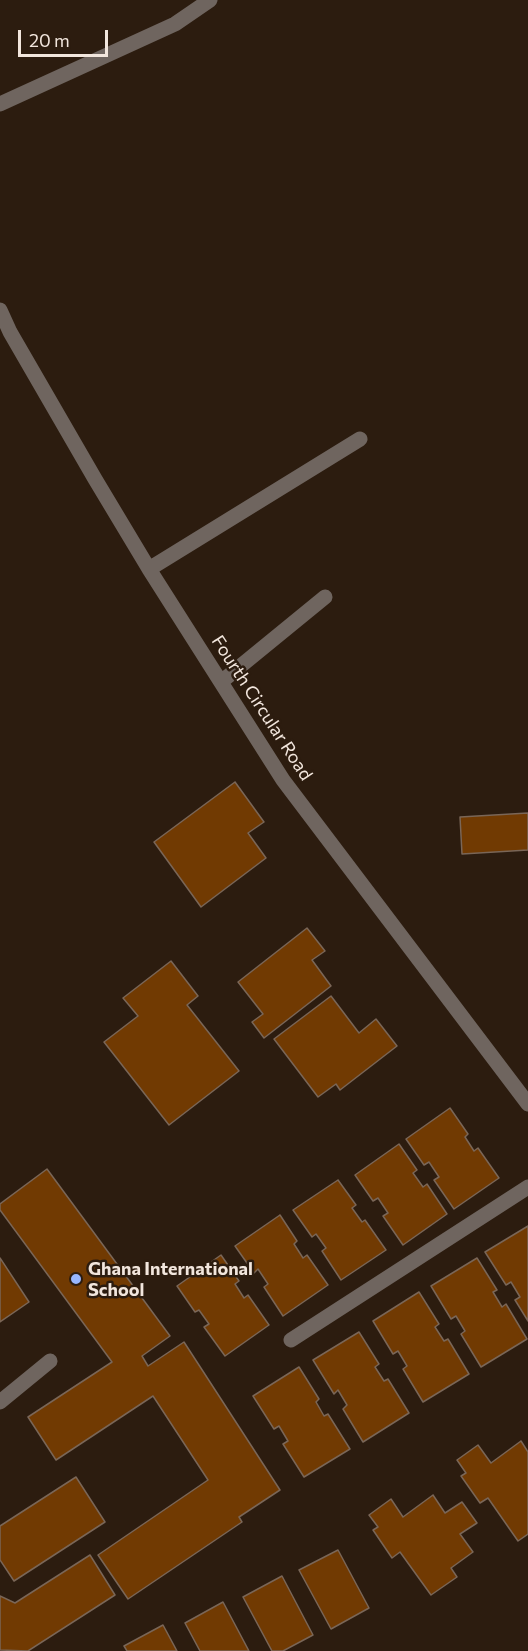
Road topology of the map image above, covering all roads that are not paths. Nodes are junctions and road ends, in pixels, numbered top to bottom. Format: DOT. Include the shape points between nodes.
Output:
graph roads {
  1 [pos="210,0"];
  2 [pos="0,104"];
  3 [pos="0,310"];
  4 [pos="360,439"];
  5 [pos="149,569"];
  6 [pos="325,597"];
  7 [pos="221,682"];
  8 [pos="528,1104"];
  9 [pos="528,1187"];
  10 [pos="291,1340"];
  11 [pos="50,1361"];
  12 [pos="0,1402"];
  1 -- 2 [label="street" via="175,24"];
  3 -- 5 [label="street, Fourth Circular Road"];
  4 -- 5 [label="street"];
  5 -- 7 [label="street, Fourth Circular Road"];
  6 -- 7 [label="street"];
  7 -- 8 [label="street, Fourth Circular Road" via="283,780"];
  9 -- 10 [label="street"];
  11 -- 12 [label="street"];
}
